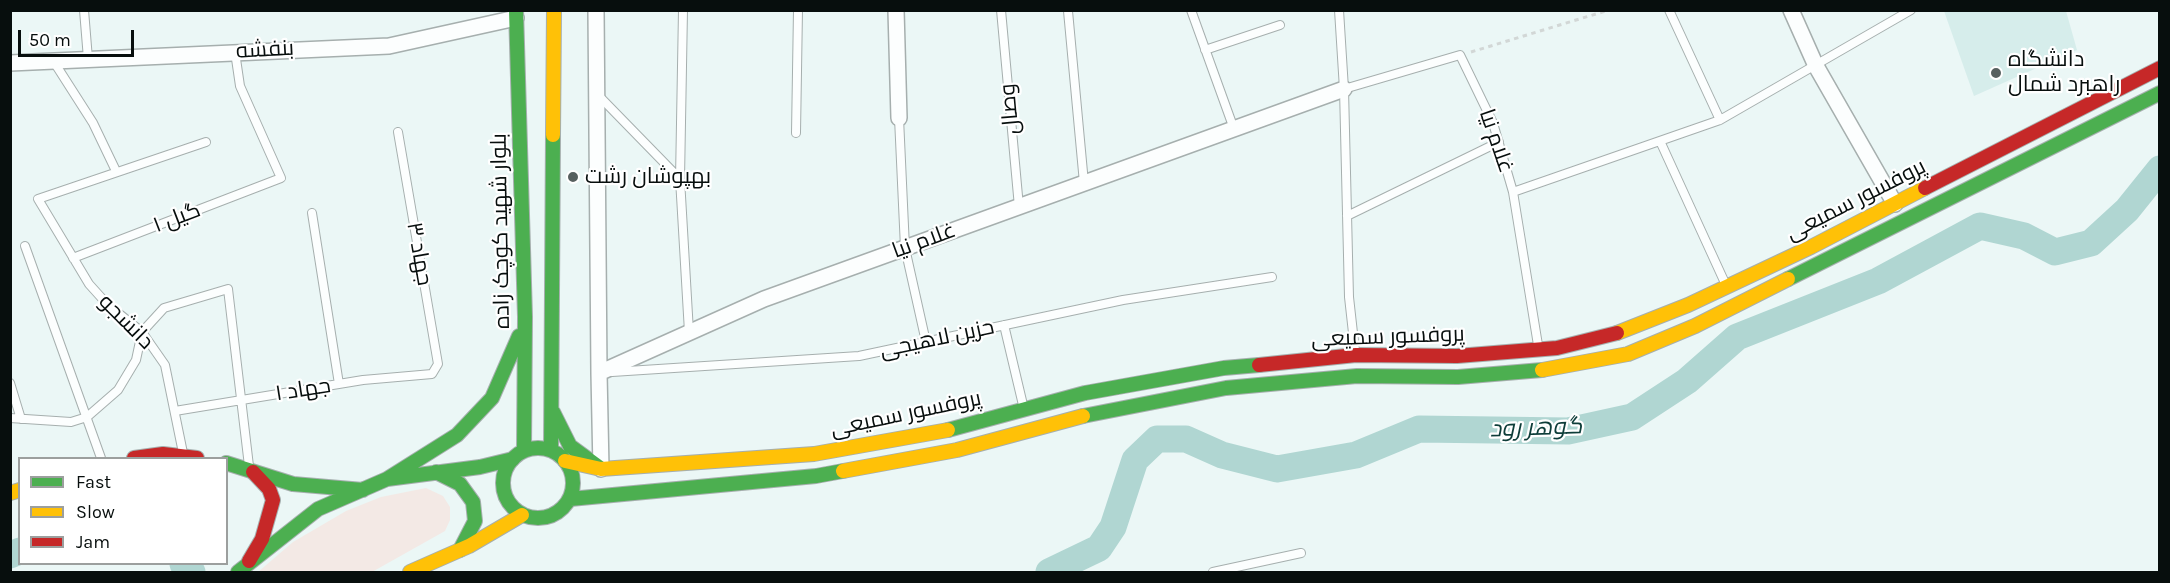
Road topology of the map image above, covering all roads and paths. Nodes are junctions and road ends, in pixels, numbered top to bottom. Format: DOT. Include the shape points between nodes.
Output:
graph roads {
  1 [pos="84,10"];
  2 [pos="554,10"];
  3 [pos="596,10"];
  4 [pos="683,10"];
  5 [pos="798,10"];
  6 [pos="896,10"];
  7 [pos="1002,10"];
  8 [pos="1191,10"];
  9 [pos="1339,10"];
  10 [pos="1609,10"];
  11 [pos="1670,10"];
  12 [pos="1791,10"];
  13 [pos="1911,10"];
  14 [pos="1068,11"];
  15 [pos="516,14"];
  16 [pos="489,17"];
  17 [pos="1280,25"];
  18 [pos="1205,50"];
  19 [pos="235,52"];
  20 [pos="1460,55"];
  21 [pos="88,59"];
  22 [pos="54,61"];
  23 [pos="10,63"];
  24 [pos="1816,66"];
  25 [pos="2160,68"];
  26 [pos="1344,89"];
  27 [pos="2160,93"];
  28 [pos="599,96"];
  29 [pos="899,118"];
  30 [pos="1720,120"];
  31 [pos="1234,129"];
  32 [pos="398,132"];
  33 [pos="796,133"];
  34 [pos="1660,141"];
  35 [pos="206,142"];
  36 [pos="1498,142"];
  37 [pos="116,171"];
  38 [pos="680,179"];
  39 [pos="1084,183"];
  40 [pos="1514,192"];
  41 [pos="1895,204"];
  42 [pos="1019,207"];
  43 [pos="312,213"];
  44 [pos="1347,216"];
  45 [pos="25,246"];
  46 [pos="905,248"];
  47 [pos="73,258"];
  48 [pos="1272,277"];
  49 [pos="1727,287"];
  50 [pos="525,317"];
  51 [pos="1004,325"];
  52 [pos="142,332"];
  53 [pos="689,332"];
  54 [pos="926,342"];
  55 [pos="1539,350"];
  56 [pos="1356,356"];
  57 [pos="599,373"];
  58 [pos="432,374"];
  59 [pos="10,382"];
  60 [pos="339,384"];
  61 [pos="242,400"];
  62 [pos="551,407"];
  63 [pos="1024,409"];
  64 [pos="175,411"];
  65 [pos="87,417"];
  66 [pos="10,418"];
  67 [pos="21,419"];
  68 [pos="551,450"];
  69 [pos="518,455"];
  70 [pos="100,457"];
  71 [pos="146,457"];
  72 [pos="183,457"];
  73 [pos="190,457"];
  74 [pos="565,461"];
  75 [pos="228,464"];
  76 [pos="249,469"];
  77 [pos="601,469"];
  78 [pos="436,472"];
  79 [pos="387,480"];
  80 [pos="363,490"];
  81 [pos="570,499"];
  82 [pos="522,515"];
  83 [pos="460,550"];
  84 [pos="1301,552"];
  85 [pos="249,561"];
  86 [pos="238,573"];
  87 [pos="410,573"];
  88 [pos="1213,573"];
  1 -- 21 [label="lane"];
  2 -- 62 [label="main road"];
  3 -- 28 [label="street"];
  4 -- 38 [label="lane"];
  5 -- 33 [label="lane"];
  6 -- 29 [label="street"];
  7 -- 42 [label="lane, وصال"];
  8 -- 18 [label="lane"];
  9 -- 26 [label="lane"];
  10 -- 20 [label="path"];
  11 -- 30 [label="lane"];
  12 -- 24 [label="street"];
  13 -- 24 [label="lane"];
  14 -- 39 [label="lane"];
  15 -- 16 [label="street, بنفشه"];
  15 -- 50 [label="main road, بلوار شهید کوچک زاده"];
  16 -- 19 [label="street, بنفشه" via="389,46"];
  17 -- 18 [label="lane"];
  18 -- 31 [label="lane"];
  19 -- 21 [label="street, بنفشه"];
  19 -- 47 [label="lane, گیل ۱" via="240,86 281,178"];
  20 -- 26 [label="lane, غلام نیا"];
  20 -- 36 [label="lane, غلام نیا" via="1493,123"];
  21 -- 22 [label="street, بنفشه"];
  22 -- 23 [label="street, بنفشه"];
  22 -- 37 [label="lane" via="93,123"];
  24 -- 30 [label="lane"];
  24 -- 41 [label="street"];
  25 -- 41 [label="main road, پروفسور سمیعی"];
  26 -- 31 [label="street, غلام نیا"];
  26 -- 44 [label="lane"];
  27 -- 81 [label="main road, پروفسور سمیعی" via="1695,326 1628,354 1560,369 1458,377 1357,376 1226,388 1091,414 957,450 816,476"];
  28 -- 38 [label="lane"];
  28 -- 57 [label="street"];
  29 -- 46 [label="lane"];
  30 -- 34 [label="lane"];
  31 -- 39 [label="street, غلام نیا"];
  32 -- 58 [label="lane, جهاد ۳" via="438,364"];
  34 -- 40 [label="lane"];
  34 -- 49 [label="lane"];
  35 -- 37 [label="lane"];
  36 -- 40 [label="lane, غلام نیا"];
  36 -- 44 [label="lane"];
  37 -- 47 [label="lane, دانشجو" via="38,199"];
  38 -- 53 [label="lane"];
  39 -- 42 [label="street, غلام نیا"];
  40 -- 55 [label="lane, غلام نیا"];
  41 -- 49 [label="main road, پروفسور سمیعی"];
  42 -- 46 [label="street, غلام نیا"];
  43 -- 60 [label="lane"];
  44 -- 56 [label="lane" via="1349,297"];
  45 -- 65 [label="lane"];
  46 -- 53 [label="street, غلام نیا" via="764,299"];
  46 -- 54 [label="lane"];
  47 -- 52 [label="lane, دانشجو" via="107,304"];
  48 -- 51 [label="lane, حزین لاهیجی" via="1123,300"];
  49 -- 55 [label="main road, پروفسور سمیعی" via="1622,332"];
  50 -- 69 [label="main road, بلوار شهید کوچک زاده"];
  50 -- 79 [label="main road" via="492,398 457,435"];
  51 -- 54 [label="lane, حزین لاهیجی"];
  51 -- 63 [label="lane"];
  52 -- 61 [label="lane" via="164,308 228,289"];
  52 -- 64 [label="lane, دانشجو" via="165,365"];
  52 -- 65 [label="lane" via="136,360 118,390"];
  53 -- 57 [label="street, غلام نیا"];
  54 -- 57 [label="lane, حزین لاهیجی" via="859,356"];
  55 -- 56 [label="main road, پروفسور سمیعی" via="1457,356"];
  56 -- 63 [label="main road, پروفسور سمیعی" via="1224,368 1086,393"];
  57 -- 77 [label="street"];
  58 -- 60 [label="lane, جهاد ۱"];
  59 -- 67 [label="lane"];
  60 -- 61 [label="lane, جهاد ۱"];
  61 -- 64 [label="lane, جهاد ۱"];
  61 -- 76 [label="lane"];
  62 -- 68 [label="main road"];
  62 -- 77 [label="main road" via="570,446"];
  63 -- 77 [label="main road, پروفسور سمیعی" via="952,429 814,454"];
  64 -- 73 [label="lane, دانشجو"];
  65 -- 67 [label="lane" via="71,422"];
  65 -- 70 [label="lane"];
  66 -- 67 [label="lane"];
  68 -- 69 [label="main road" via="537,448"];
  68 -- 74 [label="main road"];
  69 -- 78 [label="main road" via="480,467"];
  69 -- 82 [label="main road" via="506,470 503,483 505,496"];
  71 -- 72 [label="main road"];
  74 -- 77 [label="main road, پروفسور سمیعی"];
  74 -- 81 [label="main road" via="573,479"];
  75 -- 76 [label="main road"];
  76 -- 80 [label="main road" via="293,484"];
  76 -- 85 [label="main road" via="269,489 273,500 262,539"];
  78 -- 79 [label="main road"];
  78 -- 83 [label="main road" via="460,484 473,502 475,521"];
  79 -- 80 [label="main road"];
  80 -- 85 [label="main road" via="318,509"];
  81 -- 82 [label="main road" via="549,517"];
  82 -- 83 [label="main road"];
  83 -- 87 [label="main road"];
  84 -- 88 [label="lane"];
  85 -- 86 [label="main road"];
}
